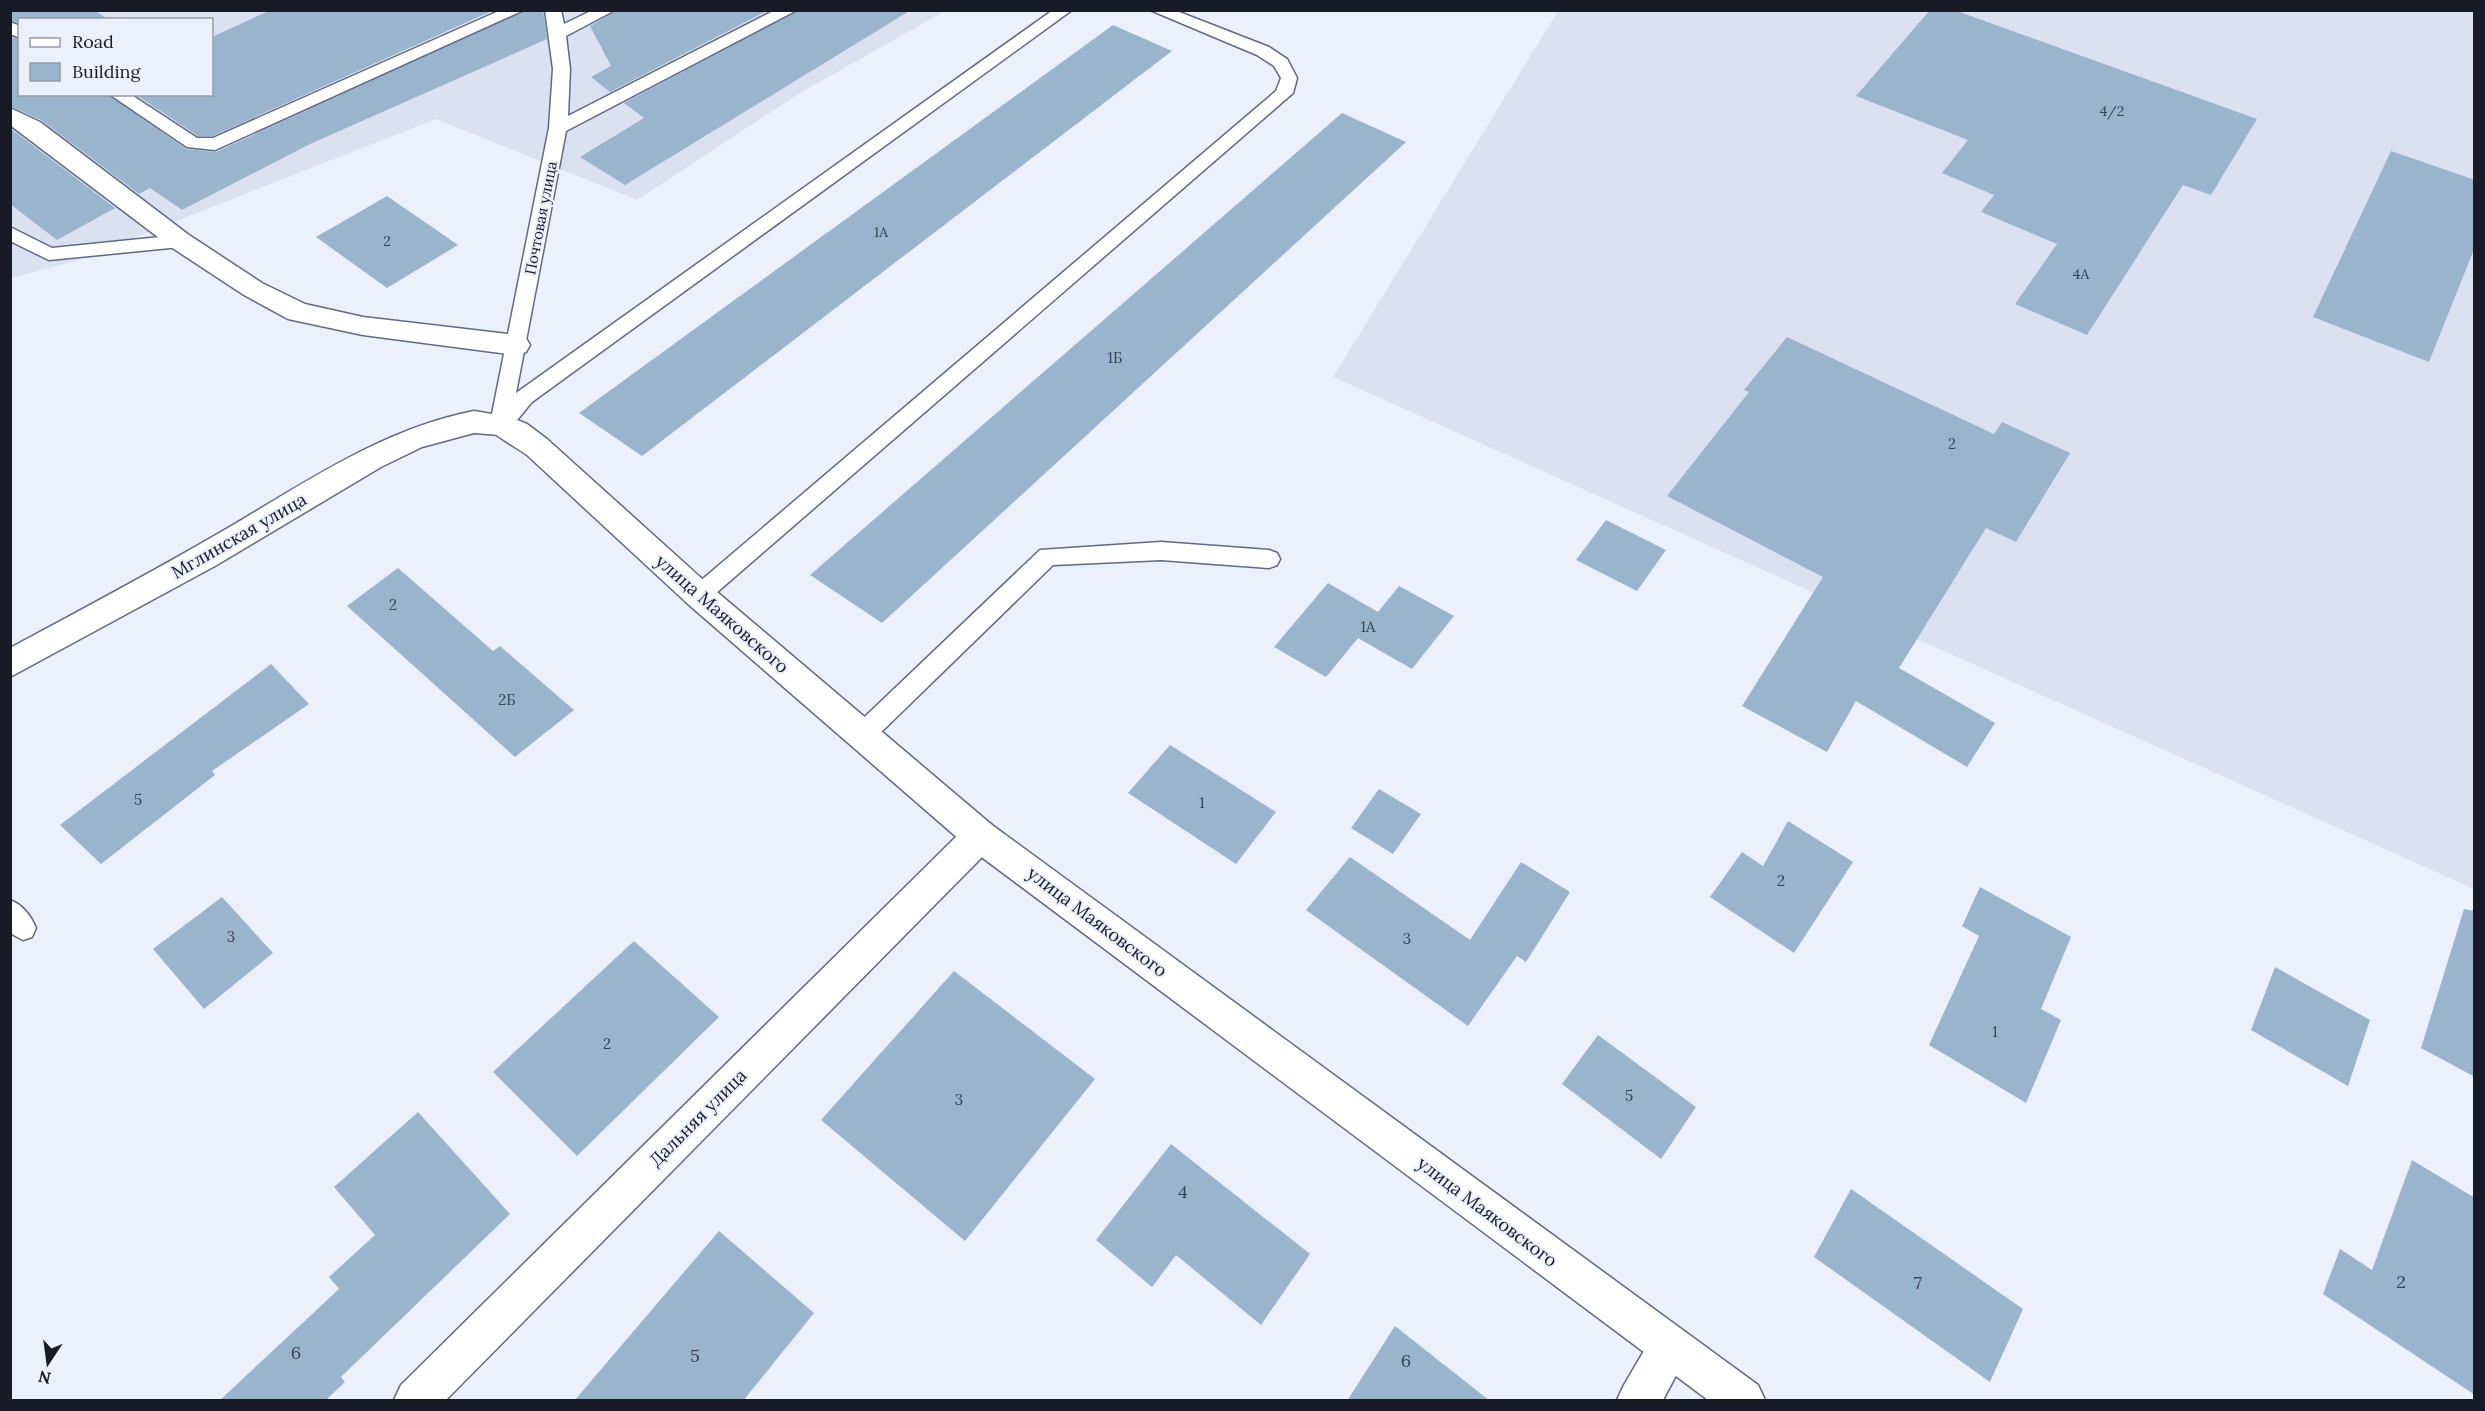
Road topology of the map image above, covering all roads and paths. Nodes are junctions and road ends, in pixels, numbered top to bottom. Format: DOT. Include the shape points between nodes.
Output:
graph roads {
  1 [pos="516,10"];
  2 [pos="553,10"];
  3 [pos="608,10"];
  4 [pos="789,10"];
  5 [pos="1064,10"];
  6 [pos="1158,10"];
  7 [pos="560,33"];
  8 [pos="120,96"];
  9 [pos="10,116"];
  10 [pos="558,129"];
  11 [pos="10,233"];
  12 [pos="180,241"];
  13 [pos="516,345"];
  14 [pos="487,423"];
  15 [pos="1269,559"];
  16 [pos="699,595"];
  17 [pos="10,664"];
  18 [pos="862,735"];
  19 [pos="980,836"];
  20 [pos="1670,1347"];
  21 [pos="416,1401"];
  22 [pos="1639,1401"];
  23 [pos="1743,1401"];
  1 -- 8 [label="lane" via="215,144 193,143"];
  2 -- 7 [label="lane, Почтовая улица"];
  3 -- 7 [label="lane"];
  4 -- 10 [label="lane"];
  5 -- 14 [label="lane"];
  6 -- 16 [label="lane" via="1272,57 1281,63 1288,78 1284,93"];
  7 -- 10 [label="lane, Почтовая улица"];
  9 -- 12 [label="street" via="31,127"];
  10 -- 13 [label="lane, Почтовая улица"];
  11 -- 12 [label="lane" via="49,254"];
  12 -- 13 [label="street" via="253,289 298,312 363,326"];
  13 -- 14 [label="lane, Почтовая улица"];
  14 -- 16 [label="street, улица Маяковского" via="517,432 537,447"];
  14 -- 17 [label="street, Мглинская улица" via="439,430 371,459"];
  15 -- 18 [label="lane" via="1161,551 1048,556"];
  16 -- 18 [label="street, улица Маяковского"];
  18 -- 19 [label="street, улица Маяковского"];
  19 -- 20 [label="street, улица Маяковского"];
  19 -- 21 [label="street, Дальняя улица"];
  20 -- 22 [label="street"];
  20 -- 23 [label="street, улица Маяковского"];
}
